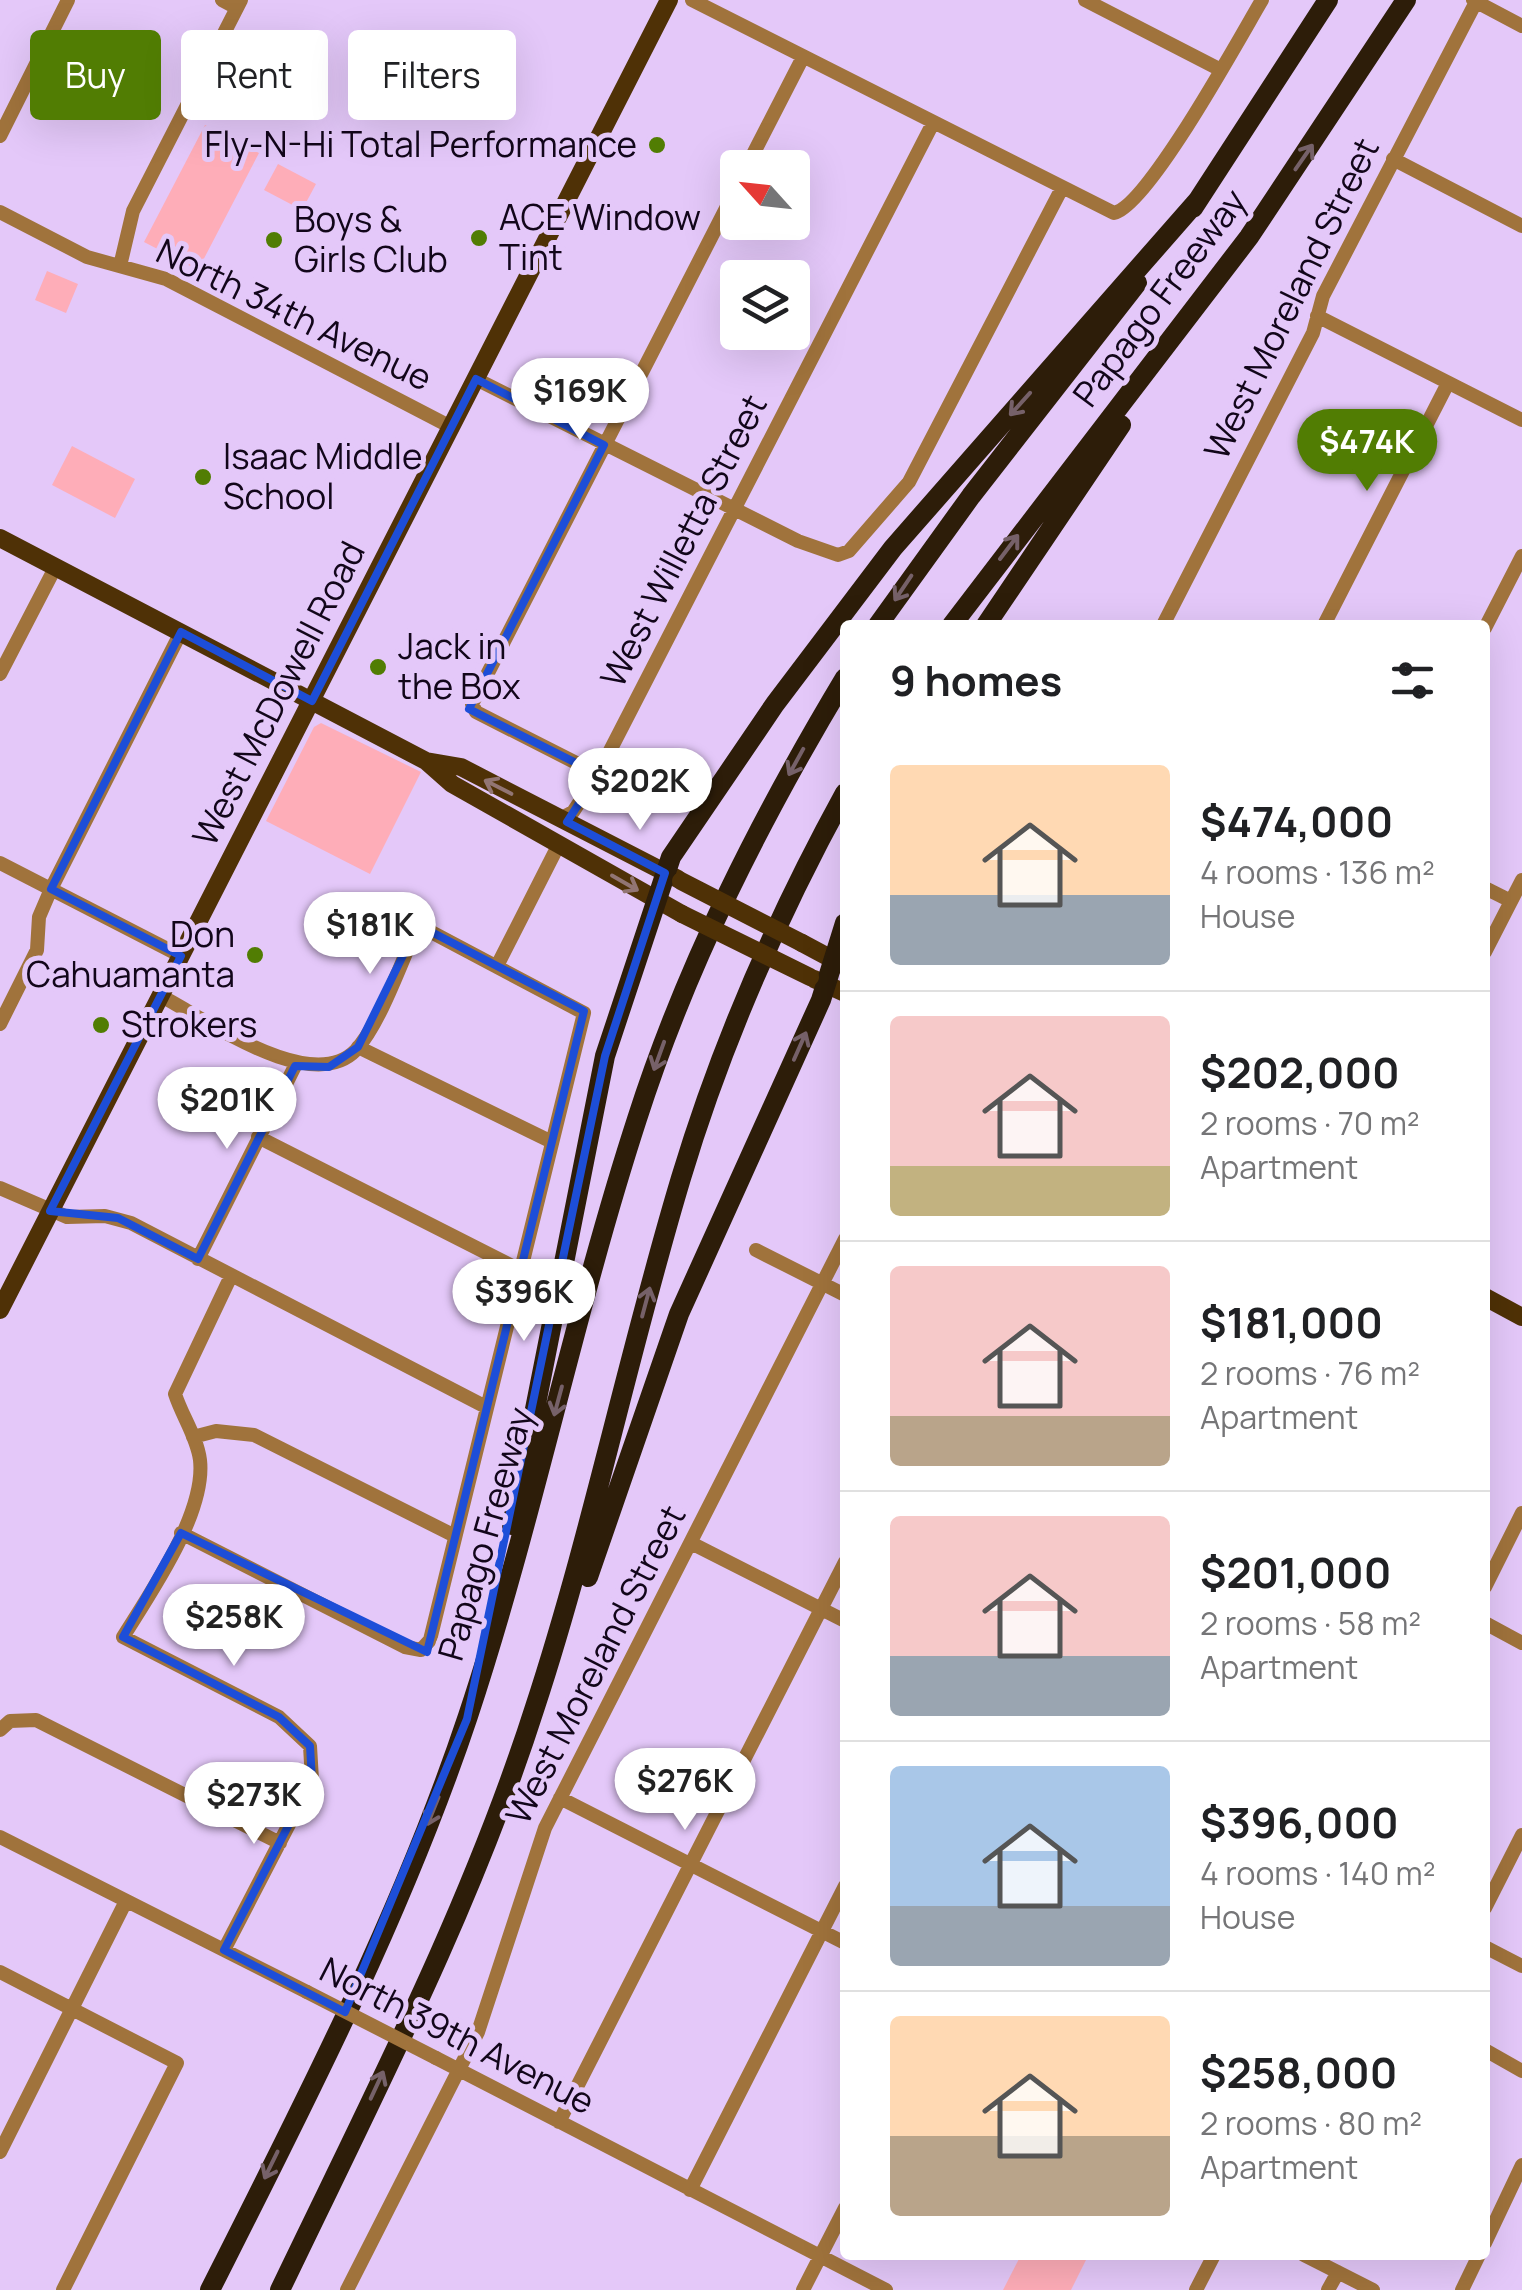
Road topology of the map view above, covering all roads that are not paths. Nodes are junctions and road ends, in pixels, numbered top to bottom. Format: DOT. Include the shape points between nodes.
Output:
graph roads {
  1 [pos="68,0"];
  2 [pos="222,0"];
  3 [pos="669,0"];
  4 [pos="692,0"];
  5 [pos="1084,0"];
  6 [pos="1262,0"];
  7 [pos="1328,0"];
  8 [pos="1406,0"];
  9 [pos="1475,0"];
  10 [pos="239,4"];
  11 [pos="1522,26"];
  12 [pos="803,56"];
  13 [pos="1221,70"];
  14 [pos="933,123"];
  15 [pos="0,136"];
  16 [pos="755,150"];
  17 [pos="1393,159"];
  18 [pos="1062,188"];
  19 [pos="1199,199"];
  20 [pos="0,212"];
  21 [pos="720,220"];
  22 [pos="1522,226"];
  23 [pos="1249,237"];
  24 [pos="120,266"];
  25 [pos="1318,316"];
  26 [pos="476,379"];
  27 [pos="1448,383"];
  28 [pos="1522,420"];
  29 [pos="451,427"];
  30 [pos="604,444"];
  31 [pos="734,509"];
  32 [pos="0,538"];
  33 [pos="1522,556"];
  34 [pos="56,566"];
  35 [pos="882,620"];
  36 [pos="956,620"];
  37 [pos="989,620"];
  38 [pos="1166,620"];
  39 [pos="1327,620"];
  40 [pos="1489,620"];
  41 [pos="181,632"];
  42 [pos="0,674"];
  43 [pos="840,687"];
  44 [pos="312,701"];
  45 [pos="426,761"];
  46 [pos="598,774"];
  47 [pos="840,803"];
  48 [pos="560,819"];
  49 [pos="559,844"];
  50 [pos="0,864"];
  51 [pos="673,877"];
  52 [pos="1522,880"];
  53 [pos="51,889"];
  54 [pos="1490,890"];
  55 [pos="1511,901"];
  56 [pos="661,903"];
  57 [pos="1490,942"];
  58 [pos="182,956"];
  59 [pos="832,959"];
  60 [pos="497,966"];
  61 [pos="827,985"];
  62 [pos="161,996"];
  63 [pos="0,1024"];
  64 [pos="358,1047"];
  65 [pos="296,1066"];
  66 [pos="258,1138"];
  67 [pos="552,1142"];
  68 [pos="0,1188"];
  69 [pos="50,1211"];
  70 [pos="840,1249"];
  71 [pos="756,1250"];
  72 [pos="198,1259"];
  73 [pos="520,1270"];
  74 [pos="231,1276"];
  75 [pos="823,1283"];
  76 [pos="840,1292"];
  77 [pos="1490,1300"];
  78 [pos="0,1310"];
  79 [pos="1522,1316"];
  80 [pos="486,1407"];
  81 [pos="193,1437"];
  82 [pos="1522,1514"];
  83 [pos="181,1533"];
  84 [pos="453,1535"];
  85 [pos="691,1543"];
  86 [pos="840,1572"];
  87 [pos="1490,1577"];
  88 [pos="821,1609"];
  89 [pos="840,1618"];
  90 [pos="1490,1627"];
  91 [pos="1522,1643"];
  92 [pos="467,1720"];
  93 [pos="5,1725"];
  94 [pos="560,1798"];
  95 [pos="503,1799"];
  96 [pos="1522,1834"];
  97 [pos="0,1836"];
  98 [pos="280,1844"];
  99 [pos="693,1866"];
  100 [pos="840,1896"];
  101 [pos="1490,1898"];
  102 [pos="126,1901"];
  103 [pos="822,1932"];
  104 [pos="840,1941"];
  105 [pos="224,1950"];
  106 [pos="1490,1950"];
  107 [pos="1522,1966"];
  108 [pos="0,1972"];
  109 [pos="72,2010"];
  110 [pos="1490,2053"];
  111 [pos="458,2070"];
  112 [pos="1522,2071"];
  113 [pos="559,2122"];
  114 [pos="0,2152"];
  115 [pos="1522,2165"];
  116 [pos="690,2190"];
  117 [pos="840,2218"];
  118 [pos="1490,2232"];
  119 [pos="820,2256"];
  120 [pos="1211,2260"];
  121 [pos="1314,2260"];
  122 [pos="1477,2260"];
  123 [pos="1338,2272"];
  124 [pos="280,2289"];
  125 [pos="64,2290"];
  126 [pos="208,2290"];
  127 [pos="348,2290"];
  128 [pos="804,2290"];
  129 [pos="886,2290"];
  130 [pos="1196,2290"];
  131 [pos="1328,2290"];
  132 [pos="1373,2290"];
  133 [pos="1462,2290"];
  1 -- 15 [label="street"];
  2 -- 10 [label="street"];
  3 -- 26 [label="main road, West McDowell Road"];
  4 -- 12 [label="street"];
  5 -- 13 [label="street"];
  6 -- 13 [label="street"];
  7 -- 19 [label="highway, Papago Freeway"];
  23 -- 8 [label="highway, Papago Freeway, one-way"];
  9 -- 11 [label="street"];
  9 -- 17 [label="street, West Moreland Street"];
  10 -- 24 [label="street" via="133,212"];
  12 -- 14 [label="street"];
  12 -- 16 [label="street"];
  13 -- 18 [label="street" via="1126,209 1114,213"];
  14 -- 18 [label="street"];
  14 -- 31 [label="street, West Willetta Street"];
  17 -- 22 [label="street"];
  17 -- 25 [label="street, West Moreland Street"];
  18 -- 31 [label="street, North 34th Avenue" via="909,482 848,551 826,554"];
  19 -- 35 [label="highway, Papago Freeway, one-way"];
  19 -- 51 [label="highway, one-way" via="884,559 670,857"];
  20 -- 24 [label="street, North 34th Avenue" via="87,258"];
  21 -- 30 [label="street"];
  36 -- 23 [label="highway, Papago Freeway, one-way"];
  23 -- 37 [label="highway"];
  24 -- 29 [label="street, North 34th Avenue" via="166,279"];
  25 -- 27 [label="street"];
  25 -- 38 [label="street, West Moreland Street"];
  26 -- 29 [label="main road, West McDowell Road"];
  26 -- 30 [label="street, North 34th Avenue"];
  27 -- 28 [label="street"];
  27 -- 39 [label="street"];
  29 -- 44 [label="main road, West McDowell Road"];
  30 -- 31 [label="street, North 34th Avenue"];
  30 -- 46 [label="street" via="472,708"];
  31 -- 46 [label="street, West Willetta Street"];
  32 -- 34 [label="main road"];
  33 -- 40 [label="street"];
  34 -- 41 [label="main road"];
  34 -- 42 [label="street"];
  41 -- 44 [label="main road"];
  41 -- 53 [label="street"];
  43 -- 92 [label="highway, Papago Freeway, one-way" via="724,899 667,1033 600,1237"];
  44 -- 45 [label="main road"];
  44 -- 58 [label="main road, West McDowell Road"];
  48 -- 45 [label="main road, one-way" via="461,767"];
  45 -- 49 [label="main road" via="452,784"];
  46 -- 48 [label="street, West Willetta Street" via="574,812"];
  95 -- 47 [label="highway, one-way" via="562,1622 697,1128 786,906"];
  48 -- 51 [label="main road"];
  49 -- 56 [label="main road, one-way"];
  49 -- 60 [label="street"];
  50 -- 53 [label="street"];
  51 -- 56 [label="highway"];
  51 -- 59 [label="main road, bridge"];
  52 -- 55 [label="street"];
  53 -- 58 [label="street"];
  53 -- 63 [label="street" via="34,958"];
  54 -- 55 [label="street"];
  55 -- 57 [label="street"];
  56 -- 61 [label="main road, bridge"];
  56 -- 92 [label="highway" via="605,1056"];
  58 -- 62 [label="main road, West McDowell Road"];
  59 -- 61 [label="highway"];
  60 -- 64 [label="street" via="418,925"];
  60 -- 67 [label="street" via="584,1013"];
  95 -- 61 [label="highway, one-way" via="562,1660 679,1314"];
  62 -- 65 [label="street"];
  62 -- 69 [label="main road, West McDowell Road"];
  64 -- 65 [label="street" via="329,1067"];
  64 -- 67 [label="street"];
  65 -- 66 [label="street"];
  66 -- 72 [label="street"];
  66 -- 73 [label="street"];
  67 -- 73 [label="street"];
  68 -- 69 [label="street"];
  69 -- 72 [label="street" via="118,1218"];
  69 -- 78 [label="main road, West McDowell Road"];
  70 -- 75 [label="street, West Moreland Street"];
  71 -- 75 [label="street"];
  72 -- 74 [label="street"];
  73 -- 80 [label="street"];
  74 -- 80 [label="street"];
  74 -- 81 [label="street" via="175,1394"];
  75 -- 76 [label="street"];
  75 -- 85 [label="street, West Moreland Street"];
  77 -- 79 [label="main road"];
  80 -- 84 [label="street"];
  81 -- 83 [label="street" via="200,1484"];
  81 -- 84 [label="street" via="216,1431 254,1435"];
  82 -- 87 [label="street"];
  83 -- 84 [label="street" via="420,1650 430,1640"];
  83 -- 98 [label="street" via="124,1636 279,1717 310,1746 312,1780"];
  85 -- 88 [label="street"];
  85 -- 94 [label="street, West Moreland Street"];
  86 -- 88 [label="street"];
  88 -- 89 [label="street"];
  88 -- 99 [label="street"];
  90 -- 91 [label="street"];
  92 -- 126 [label="highway, Papago Freeway, one-way" via="382,1930"];
  93 -- 98 [label="street" via="36,1720"];
  94 -- 99 [label="street"];
  94 -- 111 [label="street, West Moreland Street" via="537,1847 483,2018"];
  124 -- 95 [label="highway, one-way"];
  96 -- 101 [label="street"];
  97 -- 102 [label="street, North 39th Avenue"];
  98 -- 105 [label="street"];
  99 -- 103 [label="street"];
  99 -- 113 [label="street"];
  100 -- 103 [label="street"];
  102 -- 105 [label="street, North 39th Avenue"];
  102 -- 109 [label="street"];
  103 -- 104 [label="street"];
  103 -- 116 [label="street"];
  105 -- 111 [label="street, North 39th Avenue, bridge"];
  106 -- 107 [label="street"];
  108 -- 109 [label="street"];
  109 -- 114 [label="street"];
  109 -- 125 [label="street" via="178,2063"];
  110 -- 112 [label="street"];
  111 -- 113 [label="street, North 39th Avenue"];
  111 -- 127 [label="street, West Moreland Street"];
  113 -- 116 [label="street, North 39th Avenue"];
  115 -- 118 [label="street"];
  116 -- 119 [label="street, North 39th Avenue"];
  117 -- 119 [label="street"];
  119 -- 128 [label="street"];
  119 -- 129 [label="street, North 39th Avenue"];
  120 -- 130 [label="street"];
  121 -- 123 [label="street"];
  122 -- 133 [label="street"];
  123 -- 131 [label="street"];
  123 -- 132 [label="street"];
}
